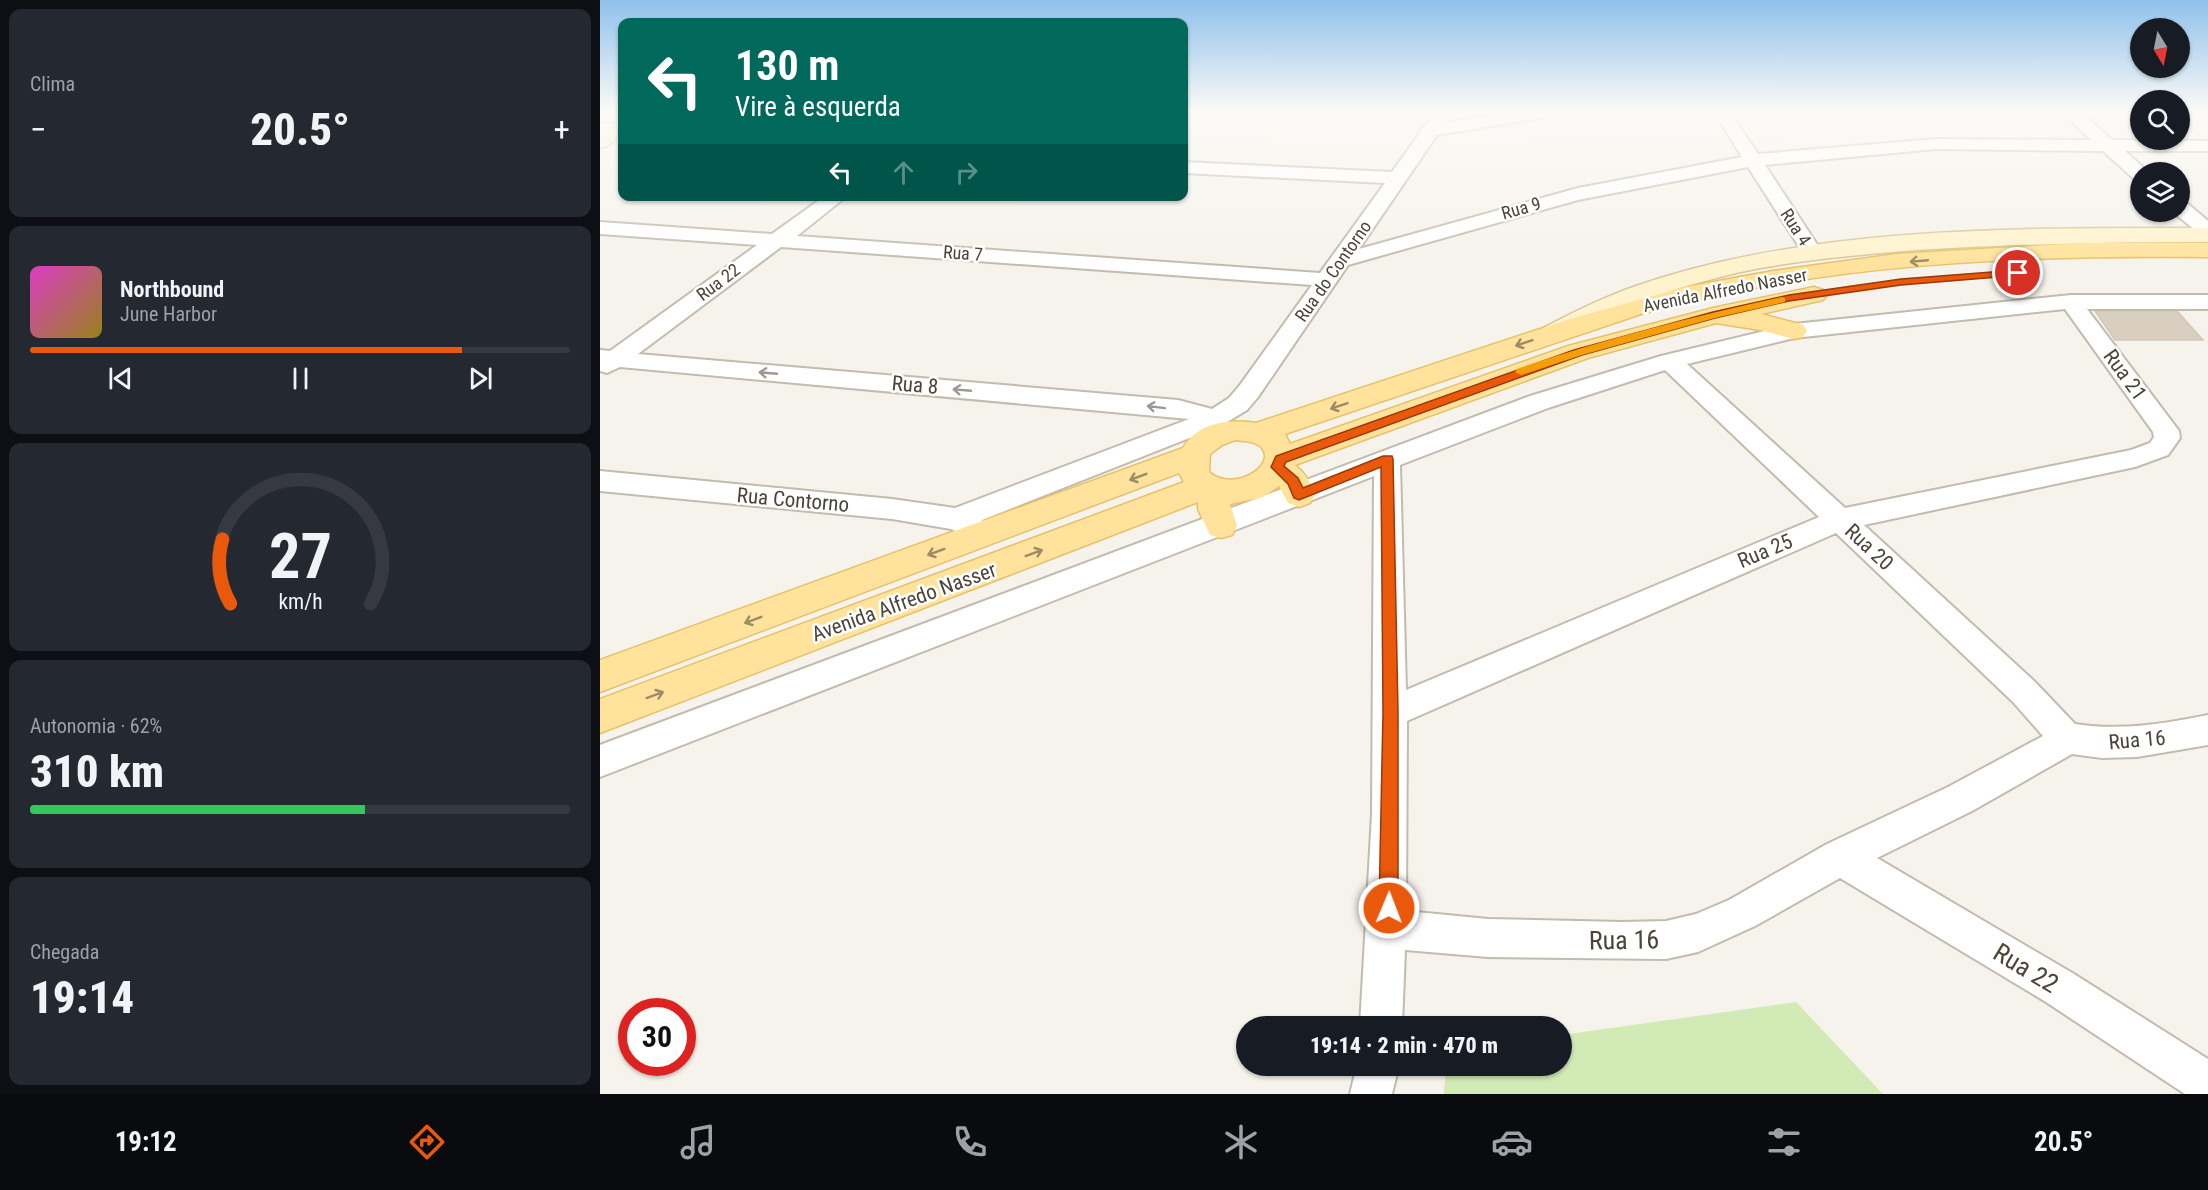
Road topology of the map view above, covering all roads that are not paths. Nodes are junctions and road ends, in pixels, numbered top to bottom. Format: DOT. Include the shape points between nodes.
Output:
graph roads {
  1 [pos="1407,163"];
  2 [pos="1738,163"];
  3 [pos="1756,163"];
  4 [pos="1188,166"];
  5 [pos="1397,178"];
  6 [pos="831,201"];
  7 [pos="2190,216"];
  8 [pos="600,228"];
  9 [pos="2208,233"];
  10 [pos="775,240"];
  11 [pos="2208,250"];
  12 [pos="1812,252"];
  13 [pos="1340,261"];
  14 [pos="2208,268"];
  15 [pos="1326,280"];
  16 [pos="2071,302"];
  17 [pos="2208,302"];
  18 [pos="1713,316"];
  19 [pos="1794,331"];
  20 [pos="1554,333"];
  21 [pos="1668,361"];
  22 [pos="605,362"];
  23 [pos="1217,426"];
  24 [pos="1260,432"];
  25 [pos="2159,449"];
  26 [pos="1387,459"];
  27 [pos="1279,463"];
  28 [pos="1205,477"];
  29 [pos="600,481"];
  30 [pos="1299,495"];
  31 [pos="1839,520"];
  32 [pos="1221,526"];
  33 [pos="969,527"];
  34 [pos="600,676"];
  35 [pos="1390,712"];
  36 [pos="600,716"];
  37 [pos="2208,730"];
  38 [pos="2066,738"];
  39 [pos="600,761"];
  40 [pos="1840,857"];
  41 [pos="1388,929"];
  42 [pos="1382,1016"];
  43 [pos="1375,1076"];
  44 [pos="2208,1084"];
  45 [pos="1371,1094"];
  1 -- 5 [label="street, Rua do Contorno"];
  2 -- 13 [label="street, Rua 9" via="1521,207"];
  3 -- 12 [label="street, Rua 4"];
  4 -- 5 [label="street"];
  5 -- 13 [label="street, Rua do Contorno"];
  6 -- 10 [label="street, Rua 22"];
  7 -- 9 [label="street"];
  8 -- 10 [label="street, Rua 7"];
  9 -- 12 [label="street" via="2008,237"];
  10 -- 15 [label="street, Rua 7"];
  10 -- 22 [label="street, Rua 22"];
  11 -- 20 [label="main road, Avenida Alfredo Nasser, one-way" via="2049,251 1798,274 1627,310"];
  12 -- 20 [label="street" via="1735,266 1642,292 1596,309"];
  13 -- 15 [label="street, Rua do Contorno"];
  14 -- 18 [label="main road, Avenida Alfredo Nasser" via="2094,269 1901,282 1789,298"];
  15 -- 23 [label="street, Rua do Contorno" via="1249,391"];
  16 -- 17 [label="street"];
  16 -- 19 [label="street"];
  16 -- 25 [label="street, Rua 21" via="2166,431 2167,438"];
  18 -- 19 [label="main road" via="1762,322"];
  18 -- 27 [label="main road, Avenida Alfredo Nasser" via="1578,352"];
  19 -- 21 [label="street"];
  20 -- 24 [label="main road, Avenida Alfredo Nasser, one-way"];
  21 -- 26 [label="street" via="1539,402"];
  21 -- 31 [label="street, Rua 20"];
  23 -- 22 [label="street, Rua 8, one-way" via="1197,412 1152,407"];
  23 -- 24 [label="main road"];
  23 -- 28 [label="main road" via="1204,442"];
  23 -- 33 [label="street, Rua do Contorno"];
  24 -- 27 [label="main road" via="1279,448"];
  25 -- 31 [label="street, Rua 25" via="2135,458"];
  26 -- 30 [label="street"];
  26 -- 35 [label="street"];
  27 -- 28 [label="main road" via="1270,477 1251,488 1228,492"];
  27 -- 30 [label="main road"];
  28 -- 32 [label="main road"];
  28 -- 33 [label="main road, Avenida Alfredo Nasser, one-way"];
  36 -- 28 [label="main road, Avenida Alfredo Nasser, one-way" via="1054,546"];
  29 -- 33 [label="street, Rua Contorno" via="892,509"];
  30 -- 32 [label="street"];
  31 -- 35 [label="street, Rua 25"];
  31 -- 38 [label="street, Rua 20" via="2024,692"];
  32 -- 39 [label="street"];
  33 -- 34 [label="main road, Avenida Alfredo Nasser, one-way"];
  35 -- 41 [label="street"];
  37 -- 38 [label="street, Rua 16" via="2120,743"];
  38 -- 40 [label="street, Rua 16" via="1968,795"];
  40 -- 41 [label="street, Rua 16" via="1742,914 1698,933 1666,940 1488,938"];
  40 -- 44 [label="street, Rua 22" via="2060,988"];
  41 -- 42 [label="street"];
  43 -- 45 [label="street"];
}
